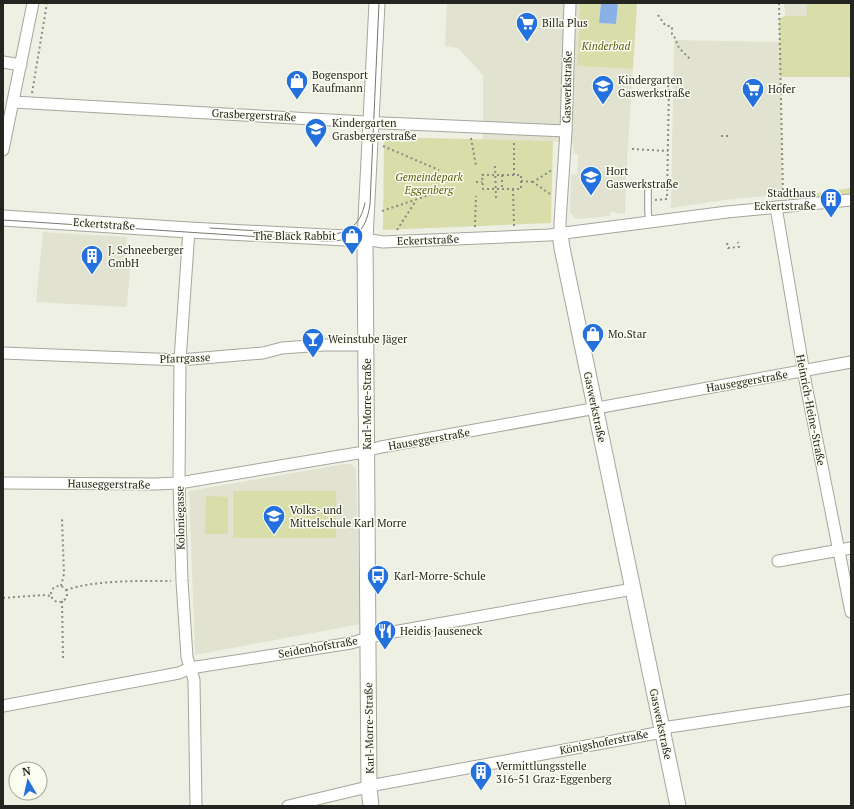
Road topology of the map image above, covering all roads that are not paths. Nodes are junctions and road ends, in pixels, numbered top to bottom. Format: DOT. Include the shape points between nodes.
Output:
graph roads {
  1 [pos="33,3"];
  2 [pos="377,3"];
  3 [pos="570,3"];
  4 [pos="3,62"];
  5 [pos="21,65"];
  6 [pos="13,102"];
  7 [pos="371,122"];
  8 [pos="566,131"];
  9 [pos="3,150"];
  10 [pos="648,186"];
  11 [pos="851,200"];
  12 [pos="781,207"];
  13 [pos="3,218"];
  14 [pos="649,223"];
  15 [pos="188,230"];
  16 [pos="560,234"];
  17 [pos="366,239"];
  18 [pos="367,345"];
  19 [pos="3,353"];
  20 [pos="180,360"];
  21 [pos="851,362"];
  22 [pos="803,371"];
  23 [pos="595,409"];
  24 [pos="367,450"];
  25 [pos="3,483"];
  26 [pos="179,483"];
  27 [pos="851,548"];
  28 [pos="839,550"];
  29 [pos="778,561"];
  30 [pos="633,589"];
  31 [pos="851,612"];
  32 [pos="368,638"];
  33 [pos="190,668"];
  34 [pos="851,700"];
  35 [pos="3,706"];
  36 [pos="662,730"];
  37 [pos="369,788"];
  38 [pos="196,806"];
  39 [pos="288,806"];
  40 [pos="371,806"];
  41 [pos="678,806"];
  1 -- 5 [label="street"];
  2 -- 7 [label="street, Karl-Morre-Straße"];
  3 -- 8 [label="street, Gaswerkstraße"];
  4 -- 5 [label="street"];
  5 -- 6 [label="street"];
  6 -- 7 [label="street, Grasbergerstraße"];
  6 -- 9 [label="street"];
  7 -- 8 [label="street, Grasbergerstraße"];
  7 -- 17 [label="street, Karl-Morre-Straße"];
  8 -- 16 [label="street, Gaswerkstraße"];
  10 -- 14 [label="lane"];
  11 -- 12 [label="street, Eckertstraße"];
  12 -- 14 [label="street, Eckertstraße"];
  12 -- 22 [label="street, Heinrich-Heine-Straße"];
  13 -- 15 [label="street, Eckertstraße"];
  14 -- 16 [label="street, Eckertstraße"];
  15 -- 17 [label="street, Eckertstraße"];
  15 -- 20 [label="street, Koloniegasse"];
  16 -- 17 [label="street, Eckertstraße" via="383,242"];
  16 -- 23 [label="street, Gaswerkstraße"];
  17 -- 18 [label="street, Karl-Morre-Straße"];
  18 -- 20 [label="street, Pfarrgasse" via="280,348 264,353"];
  18 -- 24 [label="street, Karl-Morre-Straße"];
  19 -- 20 [label="street, Pfarrgasse"];
  20 -- 26 [label="street, Koloniegasse"];
  21 -- 22 [label="street, Hauseggerstraße"];
  22 -- 23 [label="street, Hauseggerstraße"];
  22 -- 28 [label="street, Heinrich-Heine-Straße"];
  23 -- 24 [label="street, Hauseggerstraße"];
  23 -- 30 [label="street, Gaswerkstraße"];
  24 -- 26 [label="street, Hauseggerstraße" via="358,454"];
  24 -- 32 [label="street, Karl-Morre-Straße"];
  25 -- 26 [label="street, Hauseggerstraße"];
  26 -- 33 [label="street, Koloniegasse" via="182,581"];
  27 -- 28 [label="street"];
  28 -- 29 [label="street"];
  28 -- 31 [label="street, Heinrich-Heine-Straße"];
  30 -- 32 [label="street, Seidenhofstraße"];
  30 -- 36 [label="street, Gaswerkstraße"];
  32 -- 33 [label="street, Seidenhofstraße" via="351,643"];
  32 -- 37 [label="street, Karl-Morre-Straße"];
  33 -- 35 [label="street, Seidenhofstraße" via="179,673"];
  33 -- 38 [label="street, Koloniegasse" via="194,680"];
  34 -- 36 [label="street, Königshoferstraße"];
  36 -- 37 [label="street, Königshoferstraße"];
  36 -- 41 [label="street, Gaswerkstraße"];
  37 -- 39 [label="street, Königshoferstraße"];
  37 -- 40 [label="street, Karl-Morre-Straße"];
}
